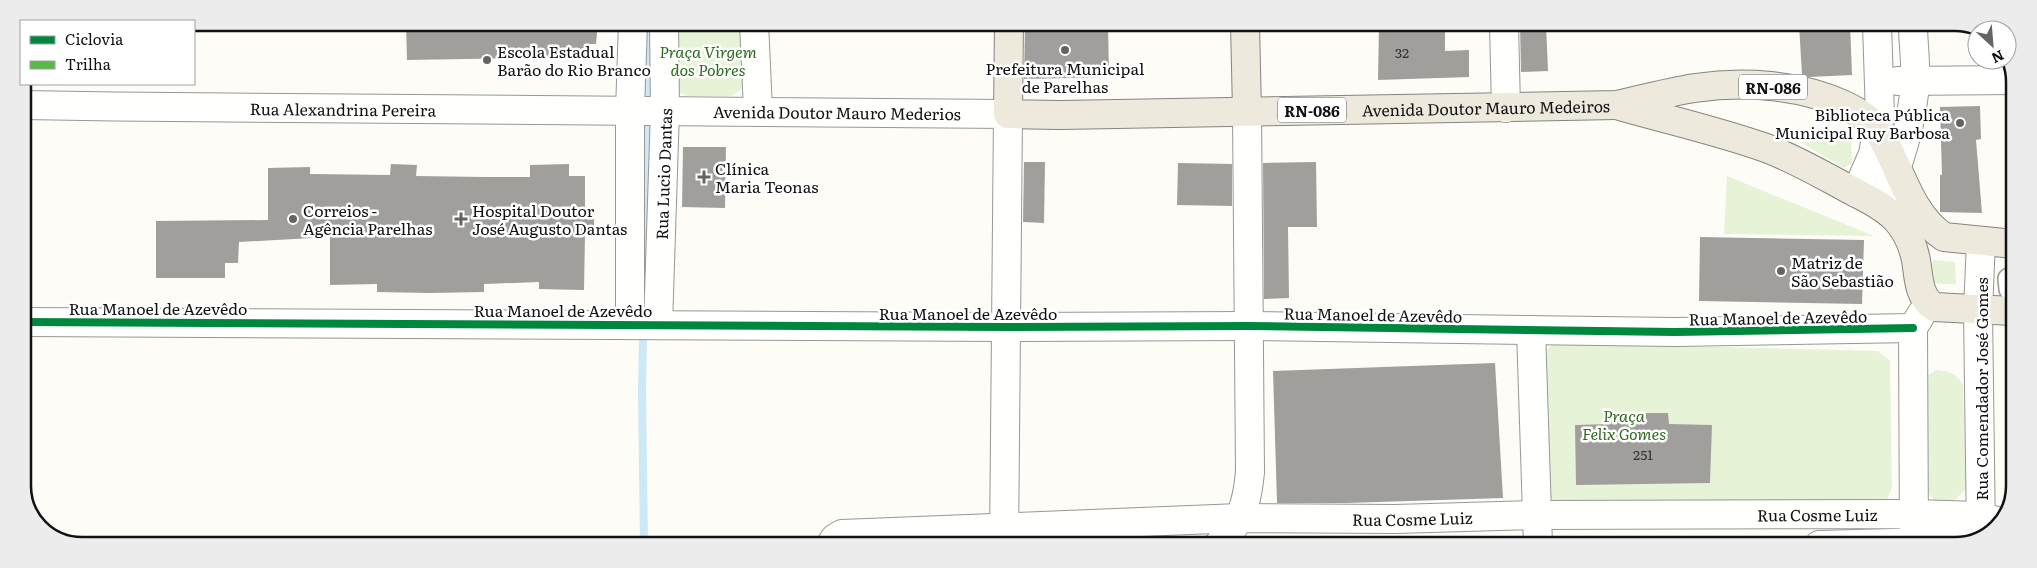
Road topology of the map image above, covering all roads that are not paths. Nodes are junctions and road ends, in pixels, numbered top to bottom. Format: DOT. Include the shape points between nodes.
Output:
graph roads {
  1 [pos="633,31"];
  2 [pos="664,31"];
  3 [pos="754,31"];
  4 [pos="1008,31"];
  5 [pos="1245,31"];
  6 [pos="1504,31"];
  7 [pos="1877,31"];
  8 [pos="1913,31"];
  9 [pos="1915,80"];
  10 [pos="2006,80"];
  11 [pos="1880,82"];
  12 [pos="31,105"];
  13 [pos="1617,105"];
  14 [pos="1506,108"];
  15 [pos="630,110"];
  16 [pos="665,110"];
  17 [pos="758,110"];
  18 [pos="1247,111"];
  19 [pos="1008,114"];
  20 [pos="1878,131"];
  21 [pos="1897,167"];
  22 [pos="1856,193"];
  23 [pos="1880,206"];
  24 [pos="1944,237"];
  25 [pos="1981,242"];
  26 [pos="2006,244"];
  27 [pos="1916,258"];
  28 [pos="1928,302"];
  29 [pos="1978,310"];
  30 [pos="2006,311"];
  31 [pos="31,322"];
  32 [pos="630,324"];
  33 [pos="658,324"];
  34 [pos="1248,326"];
  35 [pos="1007,327"];
  36 [pos="1913,328"];
  37 [pos="1531,330"];
  38 [pos="1913,514"];
  39 [pos="1536,515"];
  40 [pos="1240,518"];
  41 [pos="1987,525"];
  42 [pos="1004,536"];
  43 [pos="837,537"];
  44 [pos="1225,537"];
  45 [pos="1537,537"];
  46 [pos="1914,537"];
  1 -- 15 [label="street, Rua Lucio Dantas"];
  2 -- 16 [label="street, Rua Lucio Dantas"];
  3 -- 17 [label="street"];
  4 -- 19 [label="main road"];
  5 -- 18 [label="main road"];
  6 -- 14 [label="street"];
  7 -- 11 [label="street"];
  8 -- 9 [label="street"];
  9 -- 10 [label="street"];
  9 -- 11 [label="street"];
  9 -- 21 [label="street" via="1908,128"];
  11 -- 20 [label="street"];
  12 -- 15 [label="street, Rua Alexandrina Pereira"];
  13 -- 14 [label="main road, Avenida Doutor Mauro Medeiros / RN-086"];
  13 -- 20 [label="main road, Avenida Doutor Mauro Medeiros / RN-086" via="1696,88 1784,88 1834,100 1862,115"];
  13 -- 22 [label="main road, RN-086" via="1767,148"];
  14 -- 18 [label="main road, Avenida Doutor Mauro Medeiros / RN-086"];
  15 -- 16 [label="street, Rua Alexandrina Pereira"];
  15 -- 32 [label="street, Rua Lucio Dantas"];
  16 -- 17 [label="street, Avenida Doutor Mauro Mederios"];
  16 -- 33 [label="street, Rua Lucio Dantas"];
  17 -- 19 [label="street, Avenida Doutor Mauro Mederios"];
  18 -- 19 [label="main road, Avenida Doutor Mauro Medeiros / RN-086"];
  18 -- 34 [label="street"];
  19 -- 35 [label="street"];
  20 -- 21 [label="main road, Avenida Doutor Mauro Medeiros / RN-086"];
  20 -- 22 [label="street" via="1873,154"];
  21 -- 23 [label="street"];
  21 -- 24 [label="main road, RN-086" via="1924,218"];
  22 -- 23 [label="main road, RN-086"];
  23 -- 27 [label="main road, RN-086" via="1901,226"];
  24 -- 25 [label="main road"];
  24 -- 27 [label="main road"];
  25 -- 26 [label="main road"];
  25 -- 29 [label="street, Rua Comendador José Gomes"];
  27 -- 28 [label="main road, RN-086" via="1919,284"];
  28 -- 29 [label="main road" via="1934,307"];
  28 -- 36 [label="street"];
  29 -- 30 [label="main road"];
  29 -- 41 [label="street, Rua Comendador José Gomes"];
  31 -- 32 [label="street, Rua Manoel de Azevêdo"];
  32 -- 33 [label="street, Rua Manoel de Azevêdo"];
  33 -- 35 [label="street, Rua Manoel de Azevêdo"];
  34 -- 35 [label="street, Rua Manoel de Azevêdo"];
  34 -- 37 [label="street, Rua Manoel de Azevêdo"];
  34 -- 40 [label="street" via="1250,472 1247,499"];
  35 -- 42 [label="street"];
  36 -- 37 [label="street, Rua Manoel de Azevêdo" via="1675,332"];
  36 -- 38 [label="street"];
  37 -- 39 [label="street"];
  38 -- 39 [label="street, Rua Cosme Luiz"];
  38 -- 41 [label="street, Rua Cosme Luiz"];
  38 -- 46 [label="street"];
  39 -- 40 [label="street, Rua Cosme Luiz" via="1395,519"];
  39 -- 45 [label="street"];
  40 -- 42 [label="street, Rua Cosme Luiz"];
  40 -- 44 [label="street"];
  42 -- 43 [label="street, Rua Cosme Luiz" via="842,534"];
}
